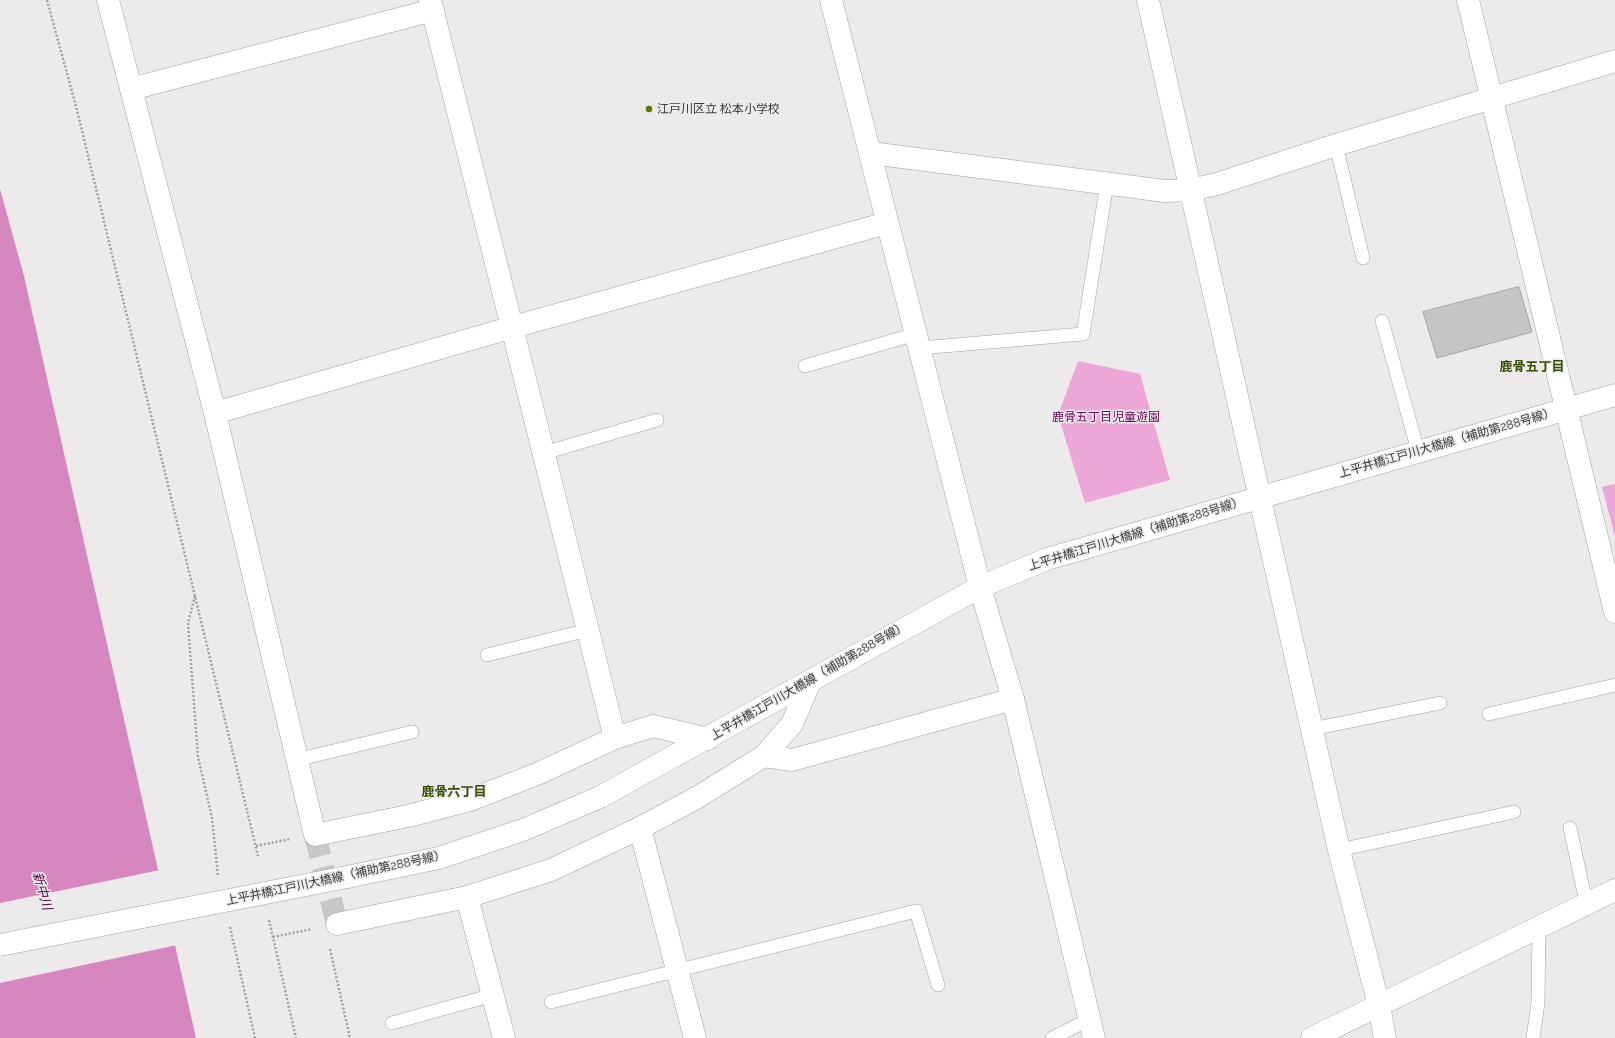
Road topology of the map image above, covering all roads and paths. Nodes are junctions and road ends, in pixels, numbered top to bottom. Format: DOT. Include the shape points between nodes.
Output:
graph roads {
  1 [pos="47,0"];
  2 [pos="108,0"];
  3 [pos="831,0"];
  4 [pos="1148,0"];
  5 [pos="1468,0"];
  6 [pos="431,5"];
  7 [pos="1615,61"];
  8 [pos="131,89"];
  9 [pos="1492,99"];
  10 [pos="1336,145"];
  11 [pos="872,153"];
  12 [pos="1106,183"];
  13 [pos="1190,190"];
  14 [pos="887,223"];
  15 [pos="1363,258"];
  16 [pos="1382,321"];
  17 [pos="513,327"];
  18 [pos="918,341"];
  19 [pos="805,366"];
  20 [pos="1615,395"];
  21 [pos="1566,409"];
  22 [pos="215,413"];
  23 [pos="657,420"];
  24 [pos="1418,451"];
  25 [pos="544,453"];
  26 [pos="1260,496"];
  27 [pos="980,587"];
  28 [pos="195,596"];
  29 [pos="1615,612"];
  30 [pos="588,630"];
  31 [pos="487,655"];
  32 [pos="810,682"];
  33 [pos="1615,685"];
  34 [pos="1013,698"];
  35 [pos="1440,703"];
  36 [pos="1489,714"];
  37 [pos="1312,729"];
  38 [pos="412,732"];
  39 [pos="615,738"];
  40 [pos="708,739"];
  41 [pos="764,756"];
  42 [pos="296,760"];
  43 [pos="1514,812"];
  44 [pos="640,828"];
  45 [pos="1570,828"];
  46 [pos="294,838"];
  47 [pos="256,846"];
  48 [pos="1339,850"];
  49 [pos="258,856"];
  50 [pos="219,878"];
  51 [pos="1615,890"];
  52 [pos="467,897"];
  53 [pos="1586,902"];
  54 [pos="269,920"];
  55 [pos="229,924"];
  56 [pos="331,925"];
  57 [pos="1539,926"];
  58 [pos="273,937"];
  59 [pos="0,945"];
  60 [pos="677,970"];
  61 [pos="938,985"];
  62 [pos="493,995"];
  63 [pos="551,1002"];
  64 [pos="1379,1006"];
  65 [pos="392,1023"];
  66 [pos="1092,1029"];
  67 [pos="255,1038"];
  68 [pos="296,1038"];
  69 [pos="350,1038"];
  70 [pos="504,1038"];
  71 [pos="694,1038"];
  72 [pos="1052,1038"];
  73 [pos="1312,1038"];
  74 [pos="1385,1038"];
  75 [pos="1533,1038"];
  1 -- 28 [label="path" via="77,110"];
  2 -- 8 [label="street"];
  3 -- 11 [label="street"];
  4 -- 13 [label="street"];
  5 -- 9 [label="street"];
  6 -- 8 [label="street"];
  6 -- 17 [label="street"];
  7 -- 9 [label="street"];
  8 -- 22 [label="street"];
  9 -- 10 [label="street"];
  9 -- 21 [label="street"];
  10 -- 13 [label="street" via="1217,184"];
  10 -- 15 [label="lane"];
  11 -- 12 [label="street"];
  11 -- 14 [label="street"];
  12 -- 13 [label="street" via="1165,191"];
  12 -- 18 [label="lane" via="1083,334"];
  13 -- 26 [label="street"];
  14 -- 17 [label="street"];
  14 -- 18 [label="street"];
  16 -- 24 [label="lane"];
  17 -- 22 [label="street"];
  17 -- 25 [label="street"];
  18 -- 19 [label="lane"];
  18 -- 27 [label="street"];
  20 -- 21 [label="street, 上平井橋江戸川大橋線（補助第288号線）"];
  21 -- 24 [label="street, 上平井橋江戸川大橋線（補助第288号線）"];
  21 -- 29 [label="street"];
  22 -- 42 [label="street"];
  23 -- 25 [label="lane"];
  24 -- 26 [label="street, 上平井橋江戸川大橋線（補助第288号線）"];
  25 -- 30 [label="street"];
  26 -- 27 [label="street, 上平井橋江戸川大橋線（補助第288号線）" via="1047,559"];
  26 -- 37 [label="street"];
  27 -- 32 [label="street, 上平井橋江戸川大橋線（補助第288号線）" via="897,631"];
  27 -- 34 [label="street"];
  28 -- 47 [label="path"];
  28 -- 50 [label="path" via="188,623 198,757 212,818"];
  30 -- 31 [label="lane"];
  30 -- 39 [label="street"];
  32 -- 40 [label="street, 上平井橋江戸川大橋線（補助第288号線）"];
  32 -- 41 [label="street" via="792,724"];
  33 -- 36 [label="lane"];
  34 -- 41 [label="street" via="792,760"];
  34 -- 66 [label="street"];
  35 -- 37 [label="lane"];
  37 -- 48 [label="street"];
  38 -- 42 [label="lane"];
  39 -- 40 [label="street" via="652,726"];
  39 -- 42 [label="street" via="537,774 470,800 315,835"];
  40 -- 59 [label="street, 上平井橋江戸川大橋線（補助第288号線）, bridge" via="600,798 523,830 439,858"];
  41 -- 44 [label="street" via="698,797"];
  43 -- 48 [label="lane"];
  44 -- 52 [label="street" via="551,870"];
  44 -- 60 [label="street"];
  45 -- 53 [label="lane"];
  46 -- 47 [label="path"];
  47 -- 49 [label="path"];
  48 -- 64 [label="street"];
  51 -- 53 [label="street"];
  52 -- 56 [label="street"];
  52 -- 62 [label="street"];
  53 -- 57 [label="street"];
  54 -- 58 [label="path"];
  55 -- 67 [label="path"];
  56 -- 58 [label="path"];
  56 -- 69 [label="path"];
  57 -- 64 [label="street"];
  57 -- 75 [label="lane" via="1538,1003"];
  58 -- 68 [label="path"];
  60 -- 61 [label="lane" via="916,911"];
  60 -- 63 [label="lane"];
  60 -- 71 [label="street"];
  62 -- 65 [label="lane"];
  62 -- 70 [label="street"];
  64 -- 73 [label="street"];
  64 -- 74 [label="street"];
  66 -- 72 [label="lane"];
}
